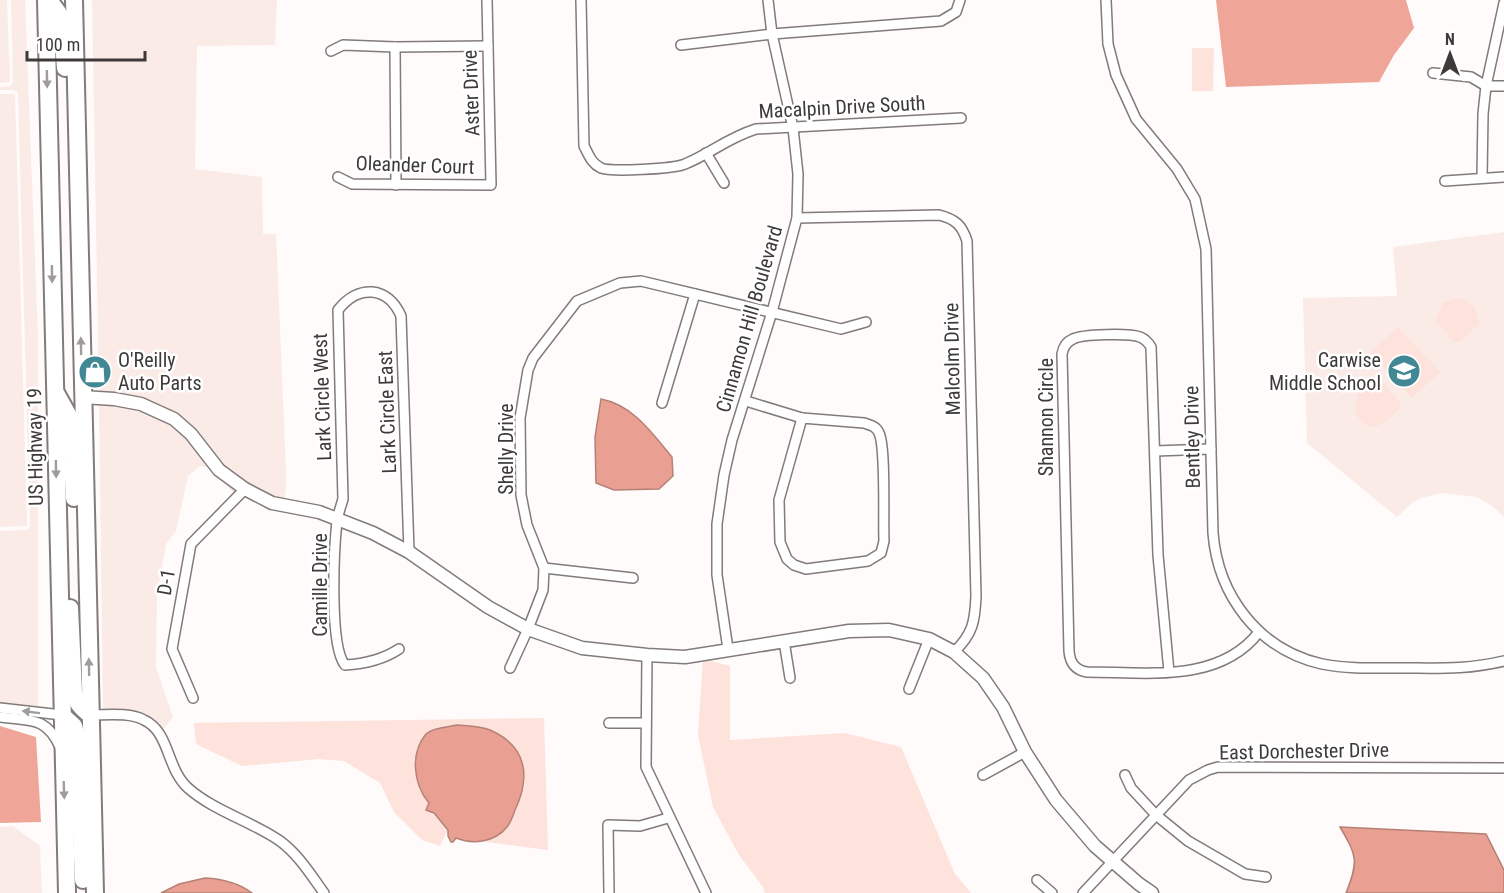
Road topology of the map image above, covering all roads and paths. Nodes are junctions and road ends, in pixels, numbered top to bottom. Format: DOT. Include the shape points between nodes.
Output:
graph roads {
  1 [pos="47,0"];
  2 [pos="74,0"];
  3 [pos="487,0"];
  4 [pos="581,0"];
  5 [pos="768,0"];
  6 [pos="960,0"];
  7 [pos="1106,0"];
  8 [pos="1504,3"];
  9 [pos="1503,15"];
  10 [pos="772,34"];
  11 [pos="681,45"];
  12 [pos="488,46"];
  13 [pos="395,47"];
  14 [pos="331,51"];
  15 [pos="1433,73"];
  16 [pos="1486,86"];
  17 [pos="1504,86"];
  18 [pos="961,118"];
  19 [pos="792,128"];
  20 [pos="706,153"];
  21 [pos="338,177"];
  22 [pos="1482,177"];
  23 [pos="1504,177"];
  24 [pos="1445,181"];
  25 [pos="724,183"];
  26 [pos="396,185"];
  27 [pos="491,185"];
  28 [pos="797,218"];
  29 [pos="78,223"];
  30 [pos="367,292"];
  31 [pos="694,294"];
  32 [pos="772,312"];
  33 [pos="866,322"];
  34 [pos="54,391"];
  35 [pos="82,397"];
  36 [pos="746,401"];
  37 [pos="662,403"];
  38 [pos="802,418"];
  39 [pos="1211,449"];
  40 [pos="1155,451"];
  41 [pos="245,489"];
  42 [pos="57,504"];
  43 [pos="338,518"];
  44 [pos="409,552"];
  45 [pos="544,568"];
  46 [pos="633,578"];
  47 [pos="87,611"];
  48 [pos="528,629"];
  49 [pos="1259,632"];
  50 [pos="929,639"];
  51 [pos="784,641"];
  52 [pos="399,649"];
  53 [pos="728,649"];
  54 [pos="954,652"];
  55 [pos="648,655"];
  56 [pos="1504,661"];
  57 [pos="510,668"];
  58 [pos="1169,672"];
  59 [pos="790,678"];
  60 [pos="909,689"];
  61 [pos="193,698"];
  62 [pos="0,708"];
  63 [pos="90,715"];
  64 [pos="62,716"];
  65 [pos="0,717"];
  66 [pos="609,723"];
  67 [pos="645,723"];
  68 [pos="1025,752"];
  69 [pos="63,762"];
  70 [pos="1504,768"];
  71 [pos="983,775"];
  72 [pos="1125,775"];
  73 [pos="1156,815"];
  74 [pos="669,818"];
  75 [pos="1114,861"];
  76 [pos="1266,877"];
  77 [pos="1037,880"];
  78 [pos="68,893"];
  79 [pos="84,893"];
  80 [pos="95,893"];
  81 [pos="324,893"];
  82 [pos="609,893"];
  83 [pos="706,893"];
  84 [pos="1052,893"];
  85 [pos="1083,893"];
  86 [pos="1152,893"];
  1 -- 29 [label="highway" via="61,18 67,190"];
  1 -- 34 [label="highway, US Highway 19, one-way"];
  2 -- 29 [label="highway"];
  3 -- 12 [label="street, Aster Drive"];
  4 -- 20 [label="street, Macalpin Drive South" via="584,146 592,162 603,169 658,169 683,165"];
  5 -- 10 [label="street, Cinnamon Hill Boulevard"];
  6 -- 10 [label="street" via="956,12 941,21"];
  7 -- 39 [label="street, Bentley Drive" via="1108,44 1116,75 1136,119 1177,169 1195,199 1206,249"];
  8 -- 9 [label="street"];
  9 -- 16 [label="street"];
  10 -- 11 [label="street"];
  10 -- 19 [label="street, Cinnamon Hill Boulevard"];
  12 -- 13 [label="street"];
  12 -- 27 [label="street, Aster Drive"];
  13 -- 14 [label="street" via="344,45"];
  13 -- 26 [label="street"];
  15 -- 16 [label="street" via="1471,76"];
  16 -- 17 [label="street"];
  16 -- 22 [label="street"];
  18 -- 19 [label="street, Macalpin Drive South"];
  19 -- 20 [label="street, Macalpin Drive South" via="756,129 736,135"];
  19 -- 28 [label="street, Cinnamon Hill Boulevard" via="798,174"];
  20 -- 25 [label="street"];
  21 -- 26 [label="street, Oleander Court" via="352,184"];
  22 -- 23 [label="street"];
  22 -- 24 [label="street"];
  26 -- 27 [label="street, Oleander Court"];
  28 -- 32 [label="street, Cinnamon Hill Boulevard"];
  28 -- 54 [label="street, Malcolm Drive" via="939,215 951,218 963,228 967,241 976,596 975,620 966,641"];
  35 -- 29 [label="highway, one-way"];
  30 -- 43 [label="street, Lark Circle West" via="357,293 338,310 343,499"];
  30 -- 44 [label="street, Lark Circle East" via="387,298 401,316"];
  31 -- 32 [label="street, Shelly Drive"];
  31 -- 37 [label="street"];
  31 -- 45 [label="street, Shelly Drive" via="641,281 607,288 577,301 533,358 519,418 521,495 527,525"];
  32 -- 33 [label="street, Shelly Drive" via="841,329"];
  32 -- 36 [label="street, Cinnamon Hill Boulevard"];
  34 -- 42 [label="highway, US Highway 19, one-way"];
  34 -- 47 [label="highway" via="70,418 76,564"];
  35 -- 41 [label="street" via="141,404 174,419 219,470"];
  35 -- 47 [label="highway"];
  36 -- 38 [label="street"];
  36 -- 53 [label="street, Cinnamon Hill Boulevard" via="732,440 717,524 717,575"];
  38 -- 38 [label="street" via="864,423 878,431 882,448 884,541 881,553 868,561 806,569 787,559 780,542 779,500"];
  39 -- 40 [label="street"];
  39 -- 49 [label="street, Bentley Drive" via="1213,533 1218,565 1235,604"];
  40 -- 58 [label="street, Shannon Circle" via="1158,555"];
  40 -- 58 [label="street, Shannon Circle" via="1149,344 1136,336 1071,339 1062,354 1070,657 1073,666 1084,671"];
  41 -- 43 [label="street" via="272,503"];
  41 -- 61 [label="street, D-1" via="190,544 172,649"];
  42 -- 63 [label="highway" via="69,547 74,692"];
  42 -- 64 [label="highway, US Highway 19"];
  43 -- 44 [label="street"];
  43 -- 52 [label="street, Camille Drive" via="336,632 340,659 345,665 357,664"];
  44 -- 48 [label="street" via="488,607"];
  45 -- 46 [label="street"];
  45 -- 48 [label="street, Shelly Drive" via="543,590"];
  63 -- 47 [label="highway, one-way"];
  48 -- 55 [label="street" via="582,648"];
  48 -- 57 [label="street, Shelly Drive"];
  49 -- 56 [label="street, Bentley Drive" via="1294,654 1339,667 1465,669"];
  49 -- 58 [label="street, Shannon Circle" via="1241,651 1218,663"];
  50 -- 51 [label="street" via="871,630"];
  50 -- 54 [label="street"];
  50 -- 60 [label="street"];
  51 -- 53 [label="street"];
  51 -- 59 [label="street"];
  53 -- 55 [label="street" via="685,657"];
  54 -- 68 [label="street" via="992,690"];
  55 -- 67 [label="street"];
  64 -- 62 [label="street, one-way"];
  63 -- 80 [label="highway"];
  63 -- 81 [label="street" via="132,716 153,726 161,734 172,767 189,788 279,841 293,852"];
  64 -- 69 [label="highway, US Highway 19"];
  64 -- 79 [label="highway" via="74,726 77,736"];
  65 -- 69 [label="street" via="46,726 55,736"];
  66 -- 67 [label="street"];
  67 -- 74 [label="street" via="645,767"];
  68 -- 71 [label="street"];
  68 -- 75 [label="street" via="1075,824"];
  69 -- 78 [label="highway, US Highway 19, one-way"];
  70 -- 73 [label="street, East Dorchester Drive" via="1218,767 1189,780"];
  72 -- 73 [label="street" via="1131,788"];
  73 -- 75 [label="street, East Dorchester Drive"];
  73 -- 76 [label="street" via="1202,850 1245,874"];
  74 -- 82 [label="street" via="640,826 608,825"];
  74 -- 83 [label="street"];
  75 -- 85 [label="street, East Dorchester Drive"];
  75 -- 86 [label="street"];
  77 -- 84 [label="street"];
}
